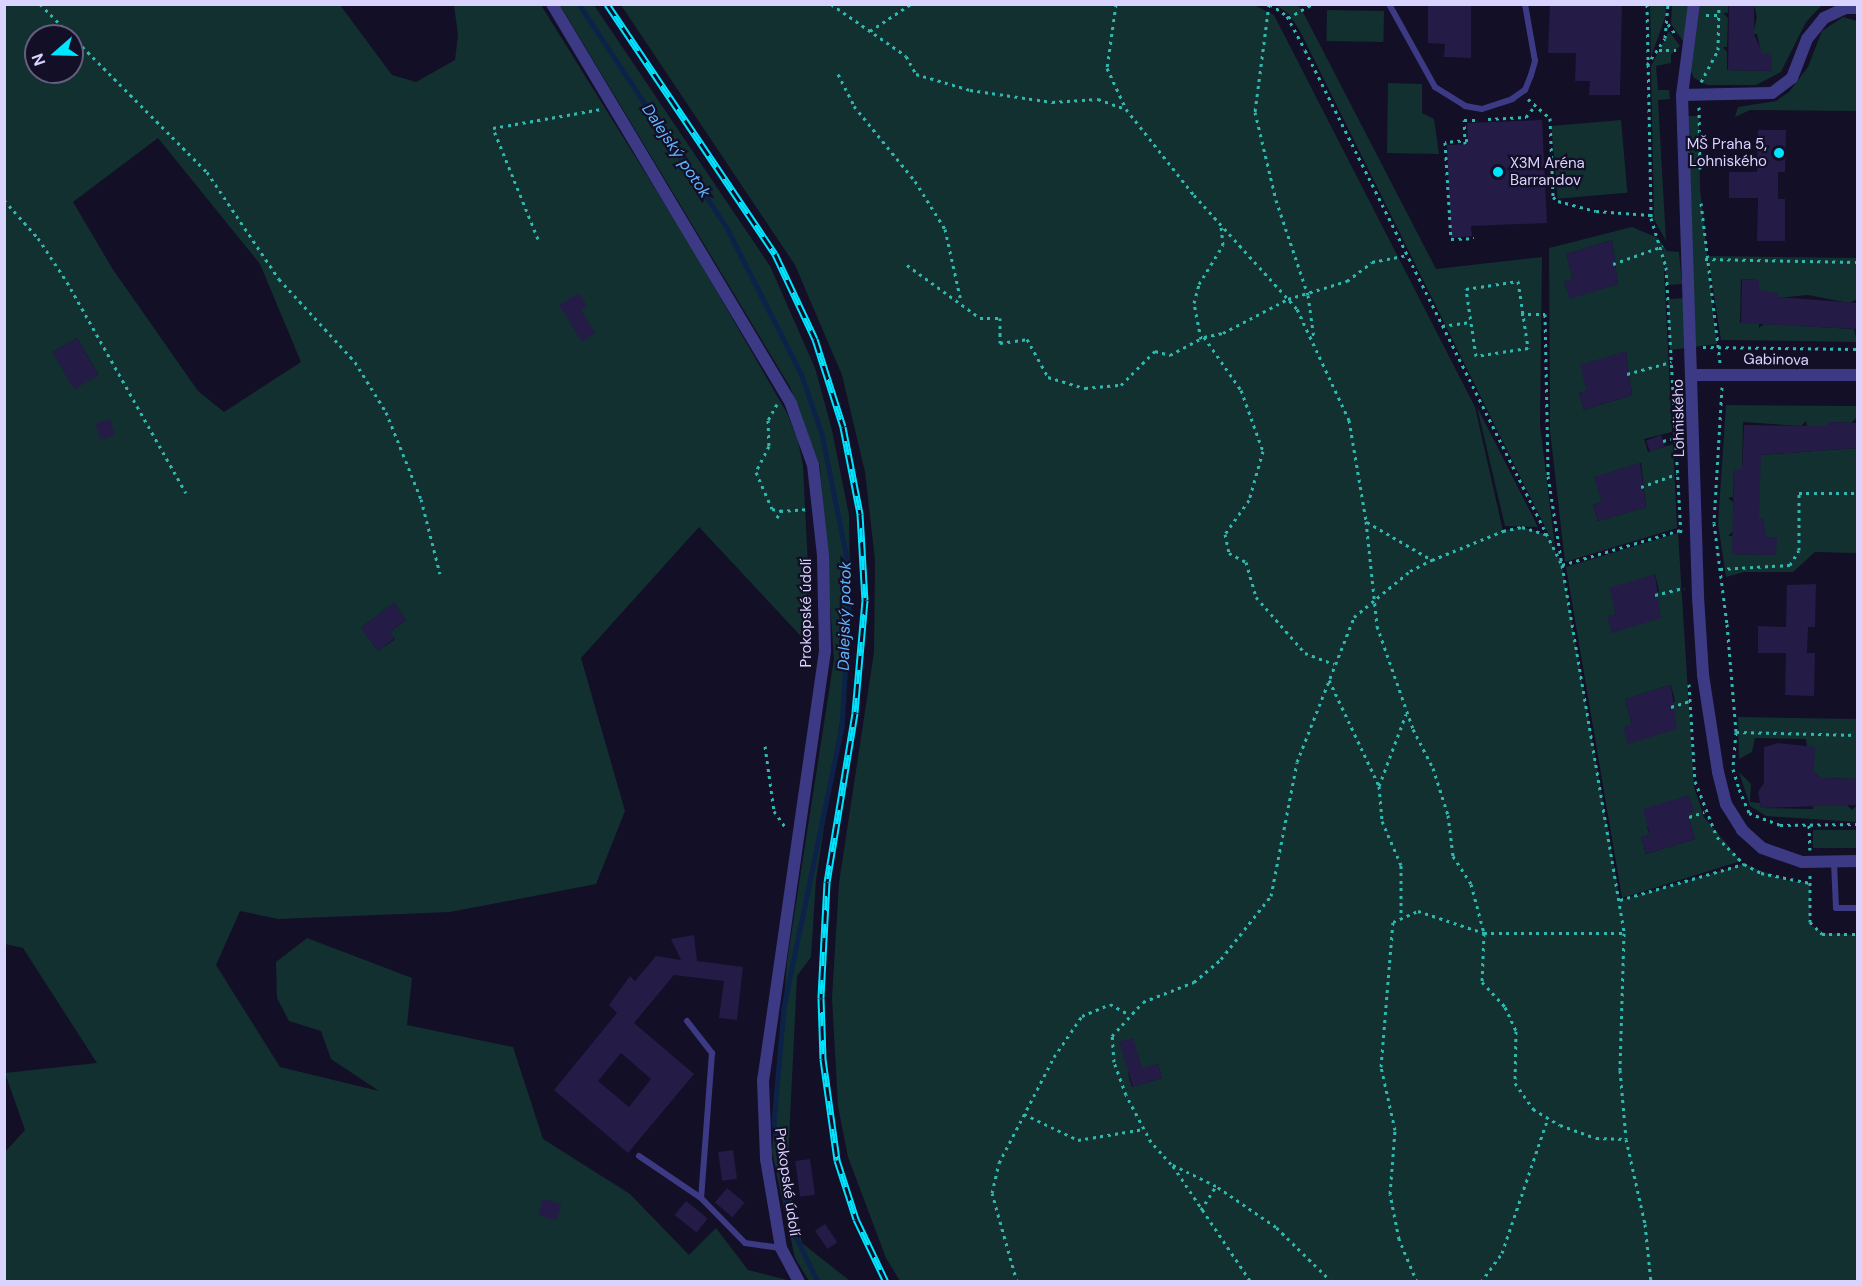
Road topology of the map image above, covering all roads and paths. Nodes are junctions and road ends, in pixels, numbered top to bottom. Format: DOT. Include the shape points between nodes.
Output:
graph roads {
  1 [pos="40,4"];
  2 [pos="552,4"];
  3 [pos="831,4"];
  4 [pos="911,4"];
  5 [pos="1116,4"];
  6 [pos="1270,4"];
  7 [pos="1312,4"];
  8 [pos="1389,4"];
  9 [pos="1525,4"];
  10 [pos="1647,4"];
  11 [pos="1694,4"];
  12 [pos="1719,4"];
  13 [pos="1669,5"];
  14 [pos="1857,8"];
  15 [pos="1712,15"];
  16 [pos="1719,15"];
  17 [pos="1288,18"];
  18 [pos="870,31"];
  19 [pos="1646,67"];
  20 [pos="838,74"];
  21 [pos="1520,93"];
  22 [pos="1682,95"];
  23 [pos="1698,97"];
  24 [pos="1535,106"];
  25 [pos="615,107"];
  26 [pos="1126,109"];
  27 [pos="1700,179"];
  28 [pos="4,200"];
  29 [pos="1700,201"];
  30 [pos="1221,226"];
  31 [pos="1474,238"];
  32 [pos="538,239"];
  33 [pos="1663,246"];
  34 [pos="1407,255"];
  35 [pos="1705,259"];
  36 [pos="1857,262"];
  37 [pos="1612,264"];
  38 [pos="907,265"];
  39 [pos="1308,295"];
  40 [pos="1288,298"];
  41 [pos="961,302"];
  42 [pos="1522,314"];
  43 [pos="1471,322"];
  44 [pos="1442,326"];
  45 [pos="1202,338"];
  46 [pos="1315,341"];
  47 [pos="1718,349"];
  48 [pos="1857,349"];
  49 [pos="1671,362"];
  50 [pos="1627,374"];
  51 [pos="1722,374"];
  52 [pos="1693,375"];
  53 [pos="1857,375"];
  54 [pos="783,391"];
  55 [pos="1675,438"];
  56 [pos="1663,441"];
  57 [pos="1677,474"];
  58 [pos="1641,487"];
  59 [pos="1857,493"];
  60 [pos="186,494"];
  61 [pos="818,508"];
  62 [pos="783,511"];
  63 [pos="777,518"];
  64 [pos="1366,521"];
  65 [pos="1680,530"];
  66 [pos="1548,535"];
  67 [pos="1432,560"];
  68 [pos="1562,565"];
  69 [pos="1720,570"];
  70 [pos="440,574"];
  71 [pos="1684,588"];
  72 [pos="1655,596"];
  73 [pos="1372,599"];
  74 [pos="1334,664"];
  75 [pos="1329,680"];
  76 [pos="1690,701"];
  77 [pos="1671,707"];
  78 [pos="1406,712"];
  79 [pos="1736,732"];
  80 [pos="1857,735"];
  81 [pos="765,746"];
  82 [pos="1379,786"];
  83 [pos="1704,812"];
  84 [pos="1689,817"];
  85 [pos="1857,824"];
  86 [pos="1809,825"];
  87 [pos="800,837"];
  88 [pos="1834,861"];
  89 [pos="1857,861"];
  90 [pos="1810,862"];
  91 [pos="1744,864"];
  92 [pos="1620,900"];
  93 [pos="1857,908"];
  94 [pos="1401,918"];
  95 [pos="1484,933"];
  96 [pos="1624,933"];
  97 [pos="1857,934"];
  98 [pos="1128,1014"];
  99 [pos="687,1022"];
  100 [pos="1024,1114"];
  101 [pos="1548,1119"];
  102 [pos="1144,1129"];
  103 [pos="1626,1139"];
  104 [pos="639,1156"];
  105 [pos="1172,1164"];
  106 [pos="1216,1186"];
  107 [pos="701,1198"];
  108 [pos="1201,1210"];
  109 [pos="781,1248"];
  110 [pos="799,1281"];
  111 [pos="1017,1281"];
  112 [pos="1251,1281"];
  113 [pos="1332,1281"];
  114 [pos="1417,1281"];
  115 [pos="1481,1281"];
  116 [pos="1651,1281"];
  1 -- 70 [label="path" via="207,172 279,279 355,362 391,423 421,499"];
  2 -- 25 [label="street, Prokopské údolí"];
  3 -- 18 [label="path"];
  4 -- 18 [label="path"];
  5 -- 26 [label="path" via="1107,68"];
  6 -- 17 [label="path"];
  6 -- 39 [label="path" via="1255,112 1276,200"];
  7 -- 17 [label="path"];
  8 -- 21 [label="lane" via="1423,69 1447,98 1482,109 1500,106"];
  9 -- 21 [label="lane" via="1535,61"];
  10 -- 19 [label="path"];
  11 -- 22 [label="street, Lohniského"];
  12 -- 16 [label="path"];
  13 -- 19 [label="path" via="1665,38"];
  14 -- 23 [label="street" via="1845,8 1824,18 1807,39 1792,78 1772,93"];
  15 -- 16 [label="path"];
  16 -- 23 [label="path" via="1718,50 1700,84"];
  17 -- 34 [label="path"];
  18 -- 26 [label="path" via="906,56 916,74 970,90 1052,102 1098,99"];
  19 -- 24 [label="path" via="1650,216 1596,211 1553,197 1550,118"];
  20 -- 41 [label="path" via="854,106 915,182 945,229"];
  21 -- 24 [label="path"];
  22 -- 23 [label="street"];
  22 -- 52 [label="street, Lohniského"];
  23 -- 27 [label="path"];
  24 -- 31 [label="path" via="1526,117 1463,119 1466,141 1445,142 1451,239"];
  25 -- 32 [label="path" via="493,128"];
  25 -- 54 [label="street, Prokopské údolí"];
  26 -- 30 [label="path"];
  28 -- 60 [label="path" via="38,238 67,282"];
  29 -- 35 [label="path"];
  30 -- 40 [label="path"];
  30 -- 45 [label="path" via="1223,245 1199,284 1194,303"];
  33 -- 37 [label="path"];
  34 -- 39 [label="path" via="1372,262 1347,281"];
  34 -- 44 [label="path"];
  35 -- 36 [label="path"];
  35 -- 47 [label="path"];
  38 -- 41 [label="path"];
  39 -- 40 [label="path"];
  39 -- 46 [label="path"];
  40 -- 45 [label="path" via="1223,333"];
  40 -- 46 [label="path"];
  41 -- 45 [label="path" via="980,318 999,318 1000,343 1027,339 1048,377 1085,388 1121,385 1155,351 1170,355"];
  42 -- 43 [label="path" via="1518,281 1466,289"];
  42 -- 43 [label="path" via="1528,348 1476,356"];
  42 -- 68 [label="path" via="1545,314 1548,476"];
  43 -- 44 [label="path"];
  44 -- 66 [label="path"];
  45 -- 74 [label="path" via="1241,390 1263,451 1249,500 1225,534 1229,553 1246,562 1256,597 1305,653"];
  46 -- 64 [label="path" via="1349,420"];
  47 -- 48 [label="path"];
  47 -- 51 [label="path"];
  49 -- 50 [label="path"];
  51 -- 52 [label="street, Gabinova"];
  51 -- 53 [label="street, Gabinova"];
  51 -- 69 [label="path" via="1714,523"];
  52 -- 90 [label="street, Lohniského" via="1702,664 1718,772 1726,804 1742,830 1762,848"];
  54 -- 61 [label="street, Prokopské údolí" via="813,465"];
  54 -- 62 [label="path" via="768,420 769,446 756,472 772,508"];
  55 -- 56 [label="path"];
  57 -- 58 [label="path"];
  59 -- 69 [label="path" via="1799,494 1799,550 1790,565"];
  61 -- 62 [label="path"];
  61 -- 87 [label="street, Prokopské údolí" via="825,651"];
  62 -- 63 [label="path"];
  64 -- 67 [label="path"];
  64 -- 73 [label="path"];
  65 -- 68 [label="path"];
  66 -- 67 [label="path" via="1512,529"];
  66 -- 68 [label="path"];
  67 -- 73 [label="path"];
  68 -- 92 [label="path"];
  69 -- 79 [label="path"];
  71 -- 72 [label="path"];
  73 -- 74 [label="path" via="1354,618"];
  73 -- 78 [label="path" via="1385,659"];
  74 -- 75 [label="path"];
  75 -- 82 [label="path"];
  75 -- 98 [label="path" via="1297,762 1271,896 1247,932 1194,982 1143,1002"];
  76 -- 77 [label="path"];
  78 -- 82 [label="path"];
  78 -- 95 [label="path" via="1433,768 1448,815 1453,856 1472,884"];
  79 -- 80 [label="path"];
  79 -- 86 [label="path" via="1734,769 1749,813 1780,825"];
  81 -- 87 [label="path" via="774,811 787,830"];
  82 -- 94 [label="path" via="1382,821 1401,865"];
  83 -- 84 [label="path"];
  85 -- 86 [label="path"];
  86 -- 90 [label="path"];
  87 -- 109 [label="street, Prokopské údolí" via="763,1080 766,1159"];
  88 -- 89 [label="street, Lohniského"];
  88 -- 90 [label="street, Lohniského"];
  88 -- 93 [label="lane" via="1836,908"];
  90 -- 97 [label="path" via="1810,922 1822,934"];
  91 -- 92 [label="path"];
  92 -- 96 [label="path"];
  94 -- 95 [label="path" via="1418,911"];
  94 -- 114 [label="path" via="1394,922 1381,1067 1395,1130 1390,1194 1399,1239"];
  95 -- 96 [label="path"];
  95 -- 101 [label="path" via="1482,982 1505,1007 1516,1031 1515,1083 1533,1109"];
  96 -- 103 [label="path" via="1620,1070"];
  98 -- 100 [label="path" via="1110,1004 1082,1016 1054,1057"];
  98 -- 102 [label="path" via="1112,1036 1114,1062"];
  99 -- 107 [label="lane" via="712,1053"];
  100 -- 102 [label="path" via="1078,1140"];
  100 -- 111 [label="path" via="999,1163 992,1193"];
  101 -- 103 [label="path" via="1596,1138"];
  101 -- 115 [label="path" via="1502,1253"];
  102 -- 105 [label="path"];
  103 -- 116 [label="path" via="1645,1224"];
  104 -- 107 [label="lane"];
  105 -- 106 [label="path"];
  105 -- 108 [label="path"];
  106 -- 108 [label="path"];
  106 -- 113 [label="path" via="1276,1227"];
  107 -- 109 [label="lane" via="745,1243"];
  108 -- 112 [label="path"];
  109 -- 110 [label="street, Prokopské údolí"];
}
